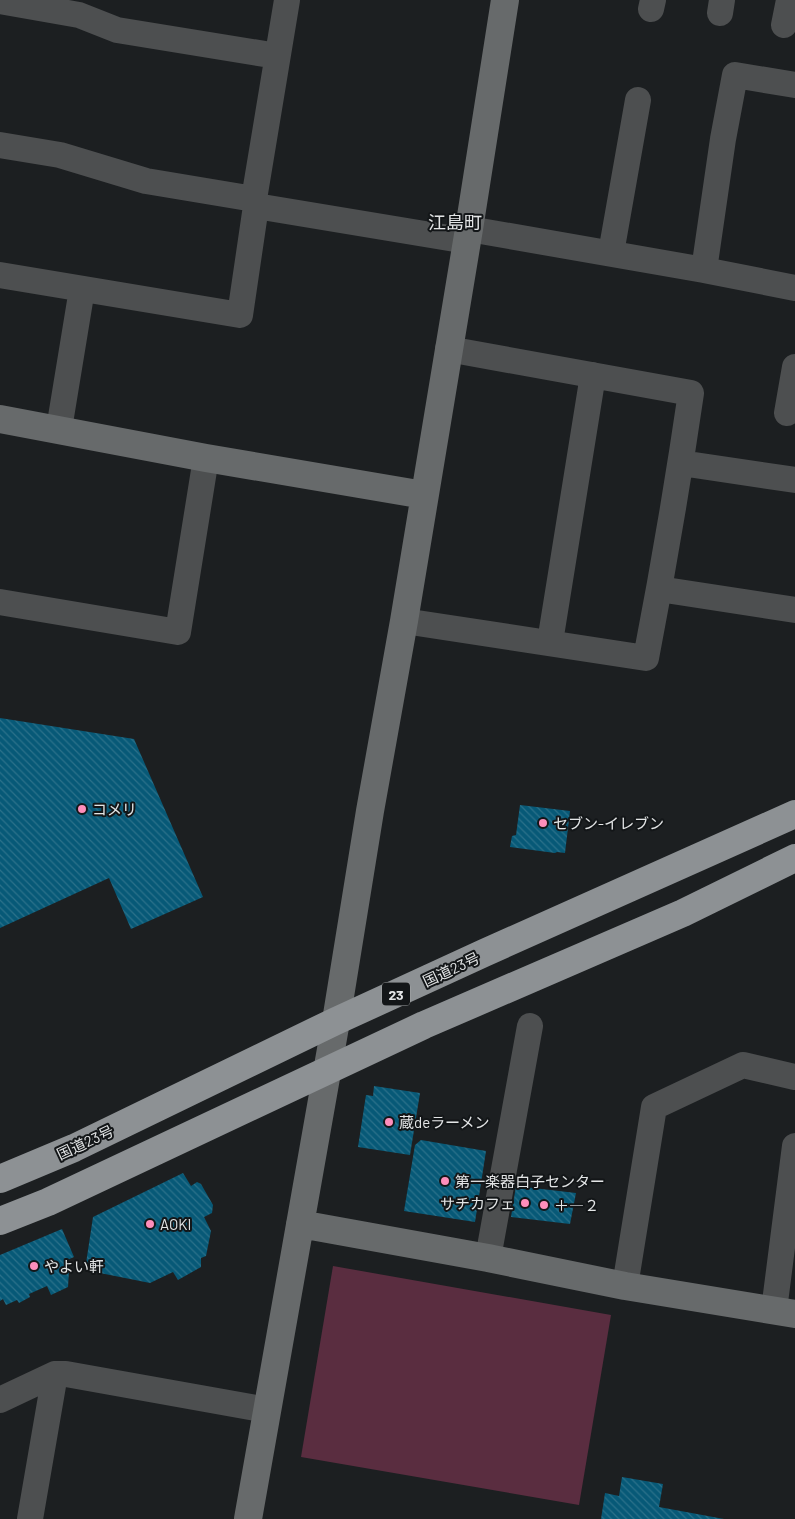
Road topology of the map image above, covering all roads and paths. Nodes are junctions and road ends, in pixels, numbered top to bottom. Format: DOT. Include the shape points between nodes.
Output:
graph roads {
  1 [pos="288,0"];
  2 [pos="505,0"];
  3 [pos="788,0"];
  4 [pos="0,1"];
  5 [pos="784,25"];
  6 [pos="277,56"];
  7 [pos="795,85"];
  8 [pos="638,100"];
  9 [pos="0,145"];
  10 [pos="255,203"];
  11 [pos="468,235"];
  12 [pos="611,253"];
  13 [pos="704,270"];
  14 [pos="0,275"];
  15 [pos="795,288"];
  16 [pos="82,289"];
  17 [pos="448,349"];
  18 [pos="795,366"];
  19 [pos="593,375"];
  20 [pos="787,413"];
  21 [pos="0,420"];
  22 [pos="59,430"];
  23 [pos="206,458"];
  24 [pos="681,463"];
  25 [pos="795,480"];
  26 [pos="424,495"];
  27 [pos="659,589"];
  28 [pos="0,602"];
  29 [pos="795,610"];
  30 [pos="404,621"];
  31 [pos="550,642"];
  32 [pos="795,814"];
  33 [pos="795,858"];
  34 [pos="336,1021"];
  35 [pos="530,1026"];
  36 [pos="326,1070"];
  37 [pos="795,1077"];
  38 [pos="795,1146"];
  39 [pos="0,1179"];
  40 [pos="0,1221"];
  41 [pos="300,1224"];
  42 [pos="488,1258"];
  43 [pos="626,1286"];
  44 [pos="784,1312"];
  45 [pos="55,1374"];
  46 [pos="0,1400"];
  47 [pos="267,1410"];
  48 [pos="30,1519"];
  49 [pos="248,1519"];
  1 -- 6 [label="street"];
  2 -- 11 [label="street"];
  3 -- 5 [label="street"];
  4 -- 6 [label="street" via="79,15 117,30"];
  6 -- 10 [label="street"];
  7 -- 13 [label="street" via="735,75"];
  8 -- 12 [label="street"];
  9 -- 10 [label="street" via="60,155 146,181"];
  10 -- 11 [label="street"];
  10 -- 16 [label="street" via="240,315"];
  11 -- 12 [label="street"];
  11 -- 17 [label="street"];
  12 -- 13 [label="street"];
  13 -- 15 [label="street"];
  14 -- 16 [label="street"];
  16 -- 22 [label="street"];
  17 -- 19 [label="street"];
  17 -- 26 [label="street"];
  18 -- 20 [label="street"];
  19 -- 24 [label="street" via="691,393"];
  19 -- 31 [label="street"];
  21 -- 22 [label="street"];
  22 -- 23 [label="street"];
  23 -- 26 [label="street"];
  23 -- 28 [label="street" via="178,632"];
  24 -- 25 [label="street"];
  24 -- 27 [label="street"];
  26 -- 30 [label="street"];
  27 -- 29 [label="street"];
  27 -- 31 [label="street" via="646,658"];
  30 -- 31 [label="street"];
  30 -- 34 [label="street"];
  32 -- 34 [label="highway, 国道23号 / 23"];
  33 -- 36 [label="highway" via="683,914"];
  34 -- 36 [label="street"];
  34 -- 39 [label="highway, 国道23号 / 23" via="74,1148"];
  35 -- 42 [label="street"];
  36 -- 40 [label="highway" via="48,1202"];
  36 -- 41 [label="street"];
  37 -- 43 [label="street" via="743,1065 654,1107"];
  38 -- 44 [label="street"];
  41 -- 42 [label="street"];
  41 -- 47 [label="street"];
  42 -- 43 [label="street"];
  43 -- 44 [label="street"];
  45 -- 46 [label="street"];
  45 -- 47 [label="street"];
  45 -- 48 [label="street"];
  47 -- 49 [label="street"];
}
